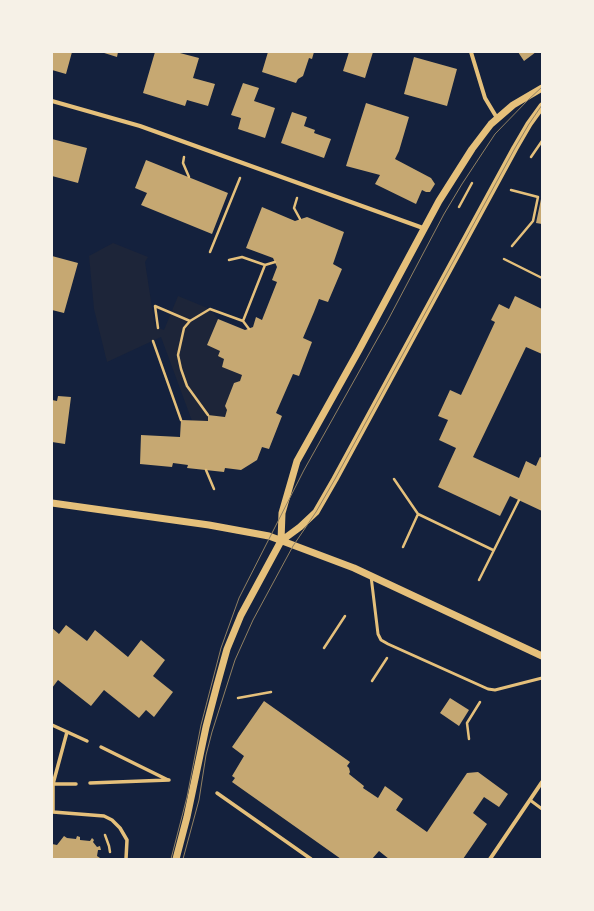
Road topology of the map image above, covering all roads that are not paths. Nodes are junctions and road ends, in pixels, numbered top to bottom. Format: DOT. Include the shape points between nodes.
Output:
graph roads {
  1 [pos="472,52"];
  2 [pos="542,88"];
  3 [pos="52,101"];
  4 [pos="542,106"];
  5 [pos="497,118"];
  6 [pos="423,228"];
  7 [pos="52,503"];
  8 [pos="281,541"];
  9 [pos="371,576"];
  10 [pos="542,656"];
  11 [pos="542,678"];
  12 [pos="52,725"];
  13 [pos="67,732"];
  14 [pos="88,741"];
  15 [pos="101,747"];
  16 [pos="542,782"];
  17 [pos="53,784"];
  18 [pos="76,784"];
  19 [pos="90,784"];
  20 [pos="217,793"];
  21 [pos="530,800"];
  22 [pos="542,809"];
  23 [pos="126,859"];
  24 [pos="176,859"];
  25 [pos="311,859"];
  26 [pos="490,859"];
  1 -- 5 [label="street" via="485,98"];
  2 -- 5 [label="street"];
  3 -- 6 [label="street" via="140,126"];
  4 -- 8 [label="street" via="512,154 316,512 300,528"];
  5 -- 6 [label="street" via="482,134"];
  6 -- 8 [label="street" via="297,461 282,513"];
  7 -- 8 [label="street" via="209,525 269,536"];
  8 -- 9 [label="street"];
  8 -- 24 [label="street" via="241,615 228,650 206,727"];
  9 -- 10 [label="street"];
  9 -- 11 [label="lane" via="378,634 381,640 488,689 495,690"];
  12 -- 13 [label="street"];
  13 -- 14 [label="street"];
  13 -- 17 [label="street"];
  15 -- 19 [label="street" via="169,780"];
  16 -- 21 [label="street"];
  17 -- 18 [label="street"];
  17 -- 23 [label="street" via="53,812 104,816 112,820 127,840"];
  20 -- 25 [label="street"];
  21 -- 22 [label="lane"];
  21 -- 26 [label="street"];
}
